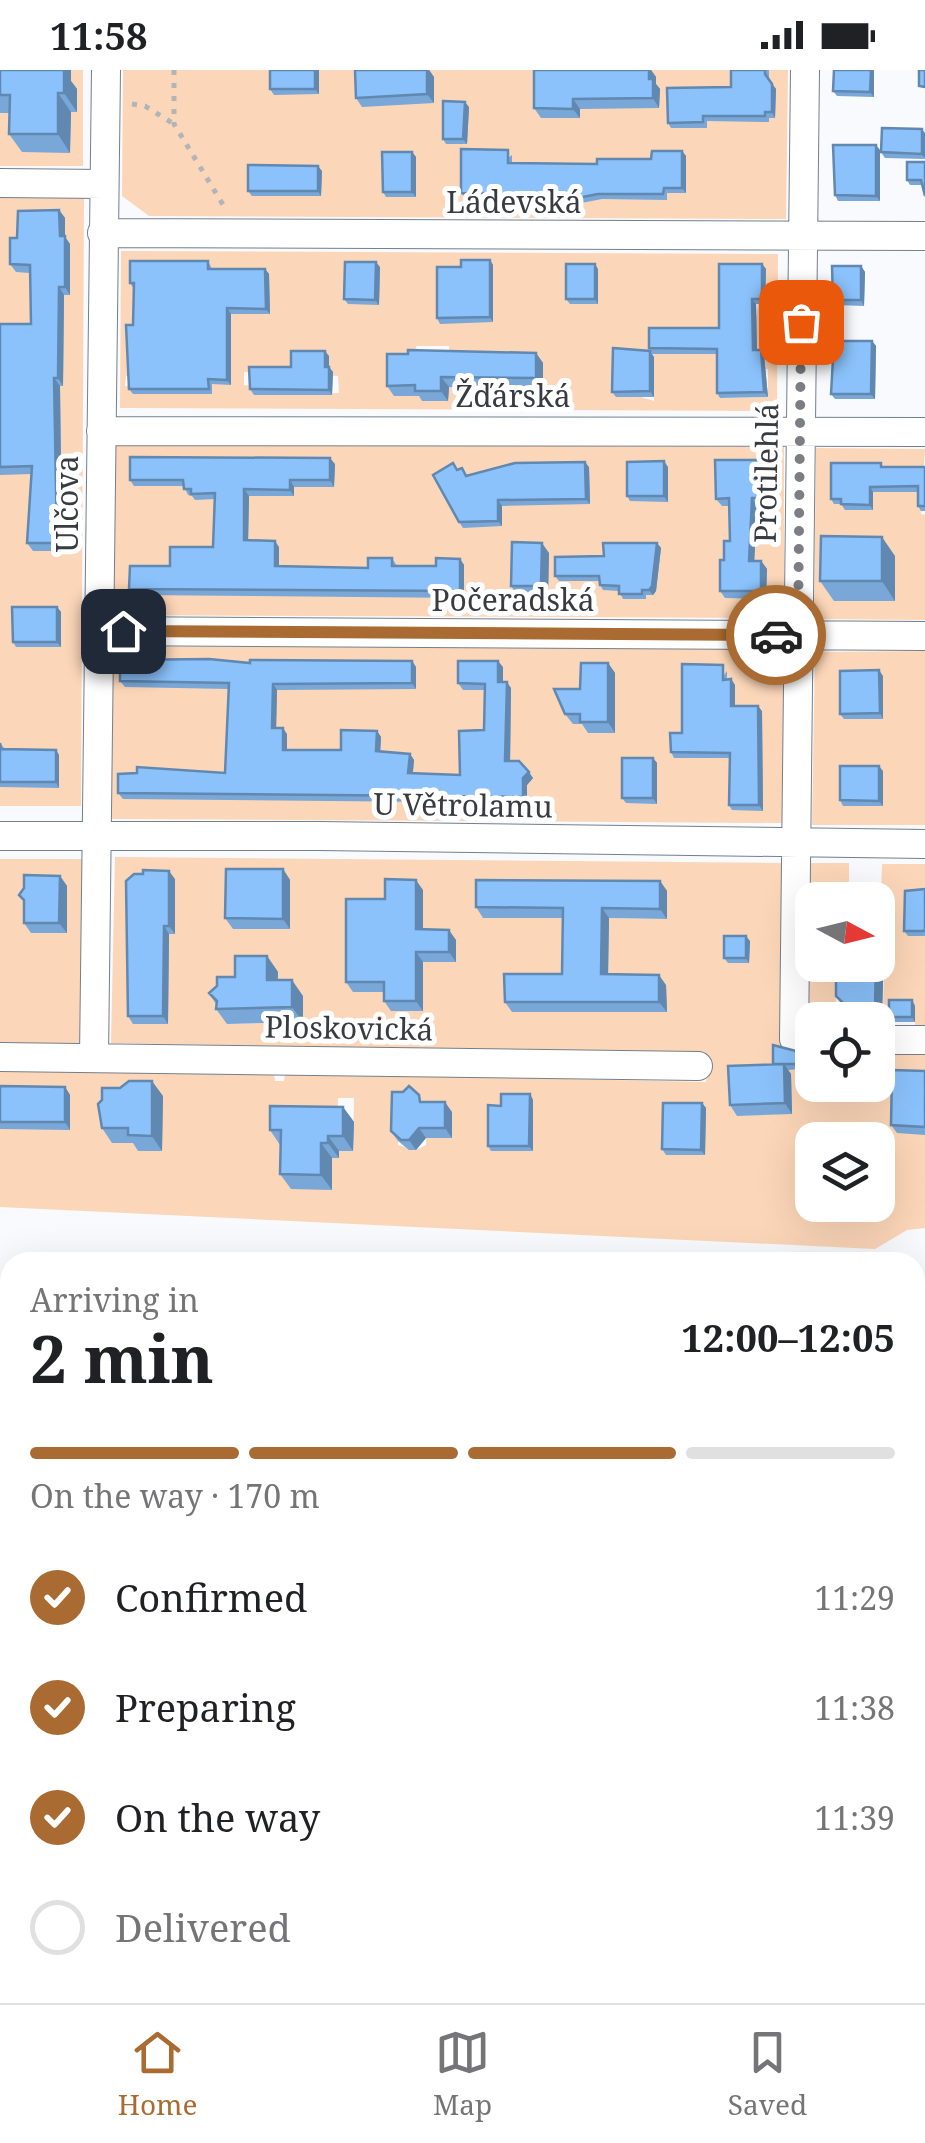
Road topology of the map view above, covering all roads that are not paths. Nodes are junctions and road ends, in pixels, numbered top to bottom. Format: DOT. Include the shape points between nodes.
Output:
graph roads {
  1 [pos="106,70"];
  2 [pos="805,70"];
  3 [pos="0,183"];
  4 [pos="104,184"];
  5 [pos="102,234"];
  6 [pos="802,236"];
  7 [pos="925,236"];
  8 [pos="101,431"];
  9 [pos="801,431"];
  10 [pos="925,432"];
  11 [pos="100,631"];
  12 [pos="798,635"];
  13 [pos="925,636"];
  14 [pos="0,836"];
  15 [pos="98,836"];
  16 [pos="796,843"];
  17 [pos="925,844"];
  18 [pos="795,1039"];
  19 [pos="895,1040"];
  20 [pos="925,1040"];
  21 [pos="0,1057"];
  22 [pos="94,1058"];
  23 [pos="698,1066"];
  1 -- 4 [label="street, Ulčova"];
  2 -- 6 [label="street, Protilehlá"];
  3 -- 4 [label="street"];
  4 -- 5 [label="street, Ulčova"];
  5 -- 6 [label="street, Ládevská"];
  5 -- 8 [label="street, Ulčova"];
  6 -- 7 [label="street, Ládevská"];
  6 -- 9 [label="street, Protilehlá"];
  8 -- 9 [label="street, Žďárská"];
  8 -- 11 [label="street, Ulčova"];
  9 -- 10 [label="street, Žďárská"];
  9 -- 12 [label="street, Protilehlá"];
  11 -- 12 [label="street, Počeradská"];
  11 -- 15 [label="street, Ulčova"];
  12 -- 13 [label="street, Počeradská"];
  12 -- 16 [label="street, Protilehlá"];
  14 -- 15 [label="street, U Větrolamu"];
  15 -- 16 [label="street, U Větrolamu"];
  15 -- 22 [label="street, Ulčova"];
  16 -- 17 [label="street, U Větrolamu"];
  16 -- 18 [label="street, Protilehlá"];
  19 -- 20 [label="street"];
  21 -- 22 [label="street, Ploskovická"];
  22 -- 23 [label="street, Ploskovická"];
}
